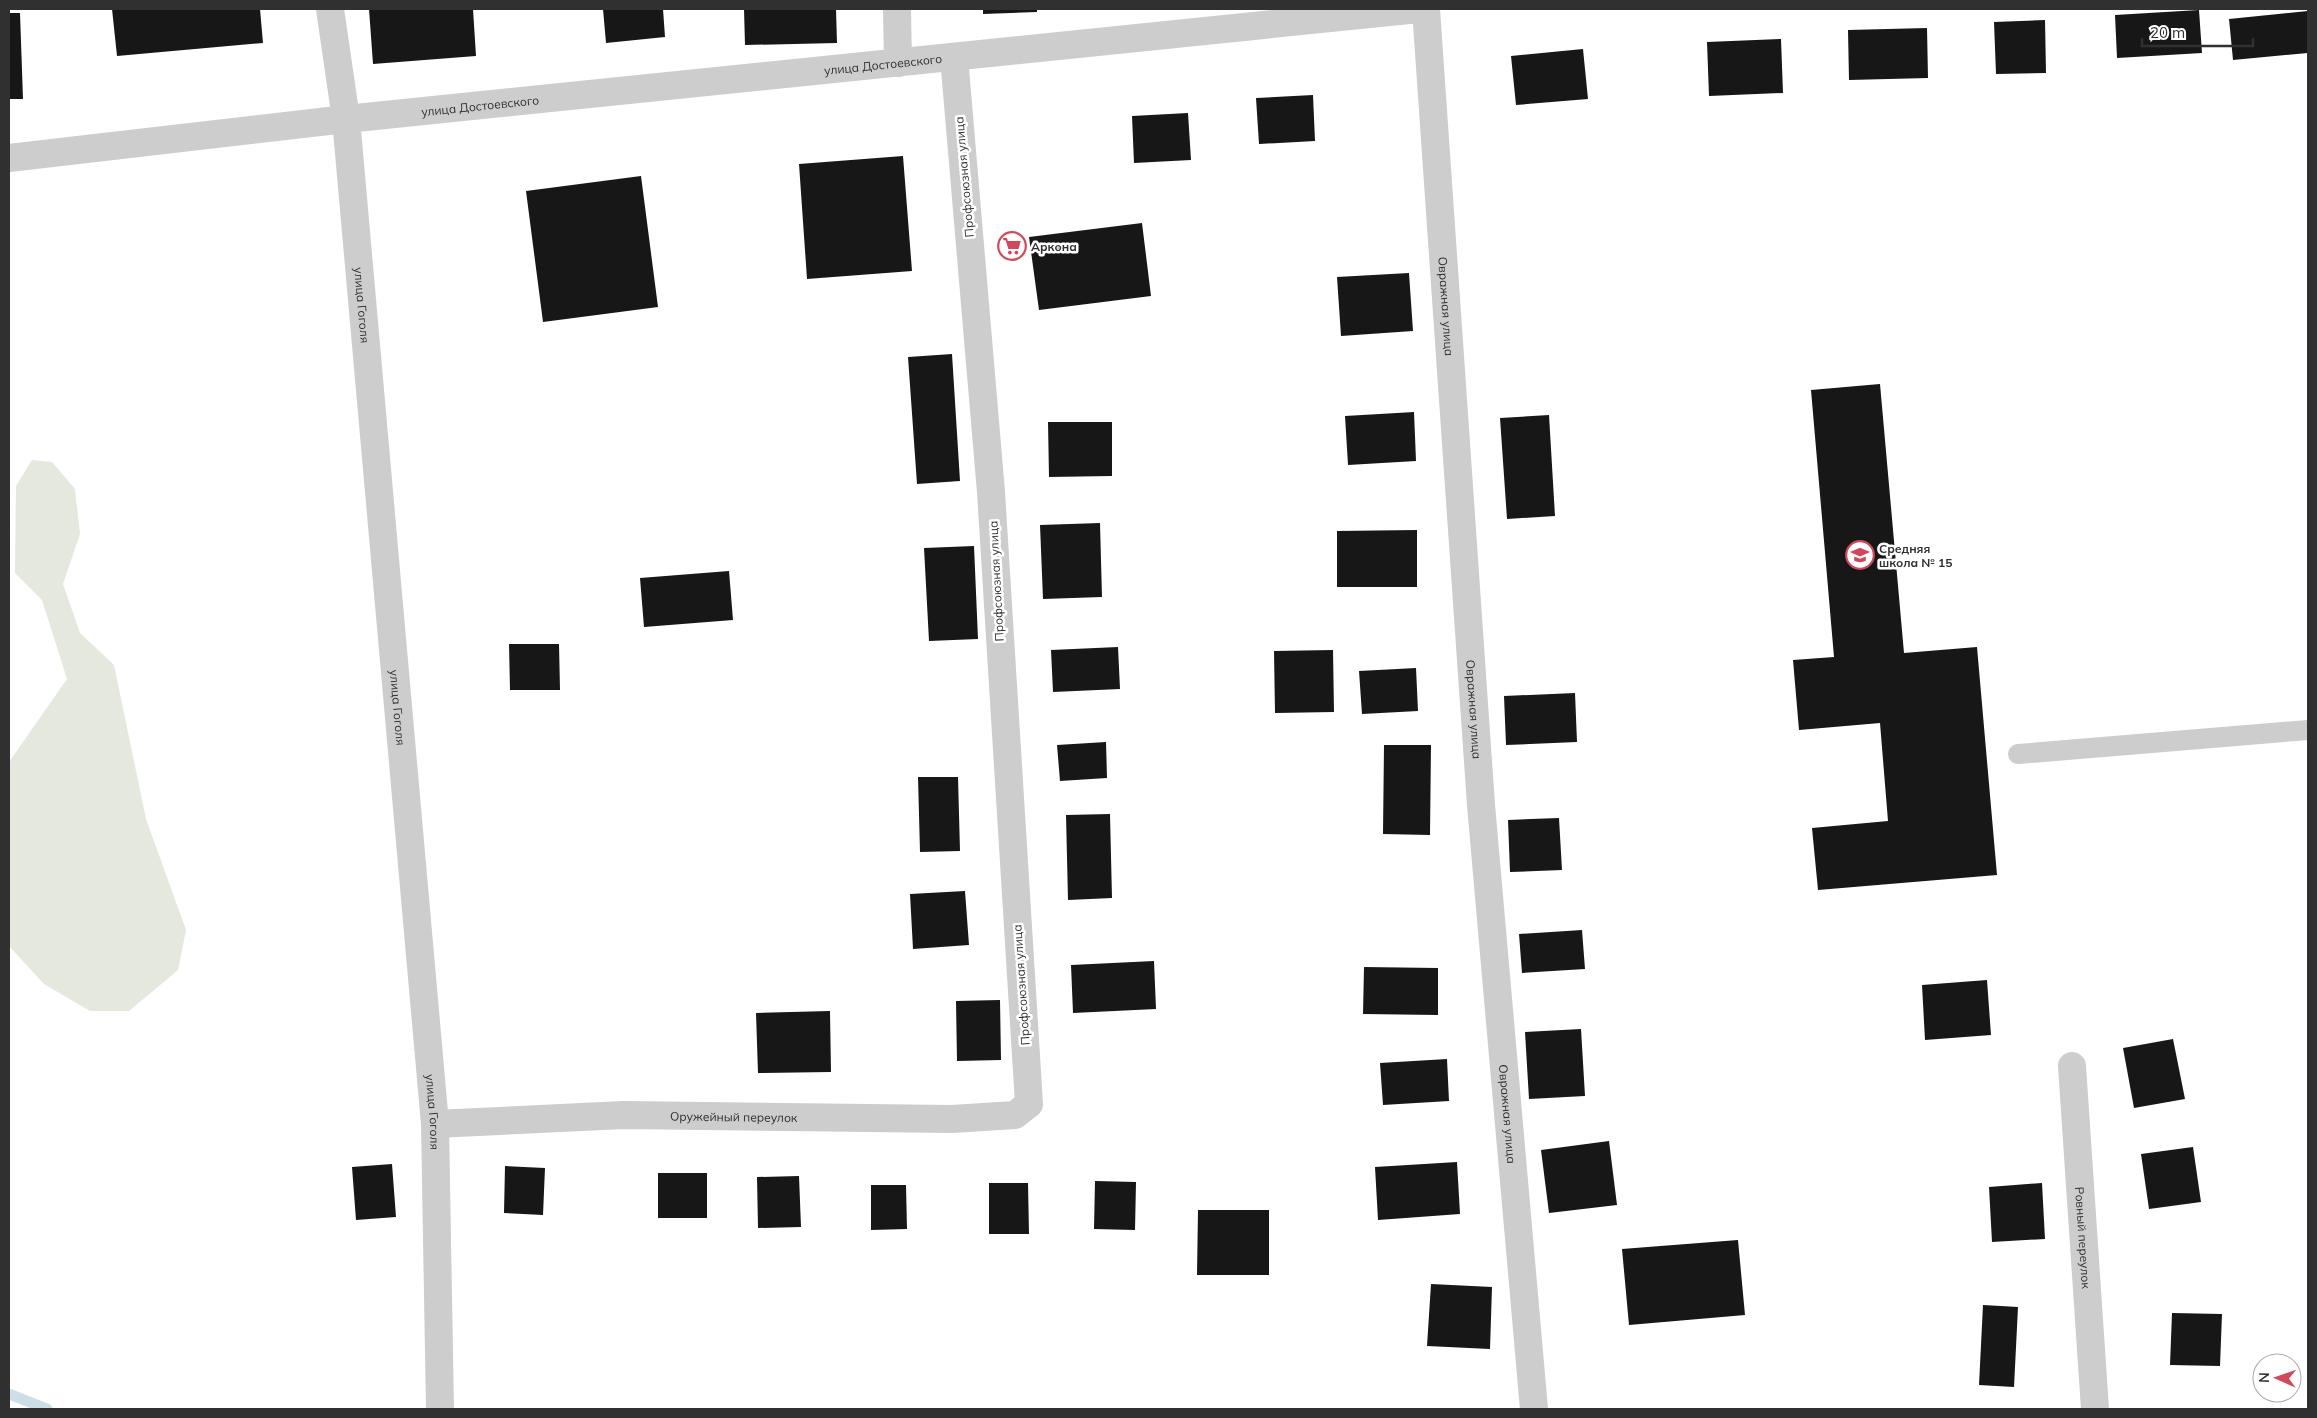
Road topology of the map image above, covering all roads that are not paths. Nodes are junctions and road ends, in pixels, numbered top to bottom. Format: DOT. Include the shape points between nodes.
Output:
graph roads {
  1 [pos="330,9"];
  2 [pos="898,9"];
  3 [pos="1419,9"];
  4 [pos="1426,9"];
  5 [pos="954,57"];
  6 [pos="898,64"];
  7 [pos="346,119"];
  8 [pos="9,158"];
  9 [pos="2308,730"];
  10 [pos="2018,754"];
  11 [pos="2072,1066"];
  12 [pos="1029,1104"];
  13 [pos="435,1124"];
  14 [pos="440,1409"];
  15 [pos="1534,1409"];
  16 [pos="2096,1409"];
  1 -- 7 [label="street, улица Гоголя"];
  2 -- 6 [label="street"];
  3 -- 5 [label="street, улица Достоевского"];
  4 -- 15 [label="street, Овражная улица" via="1481,805"];
  5 -- 6 [label="street, улица Достоевского"];
  5 -- 12 [label="street, Профсоюзная улица" via="991,492"];
  6 -- 7 [label="street, улица Достоевского"];
  7 -- 8 [label="street, улица Достоевского"];
  7 -- 13 [label="street, улица Гоголя"];
  9 -- 10 [label="lane"];
  11 -- 16 [label="street, Ровный переулок"];
  12 -- 13 [label="street, Оружейный переулок" via="1015,1115 952,1119 624,1115"];
  13 -- 14 [label="street, улица Гоголя"];
}
